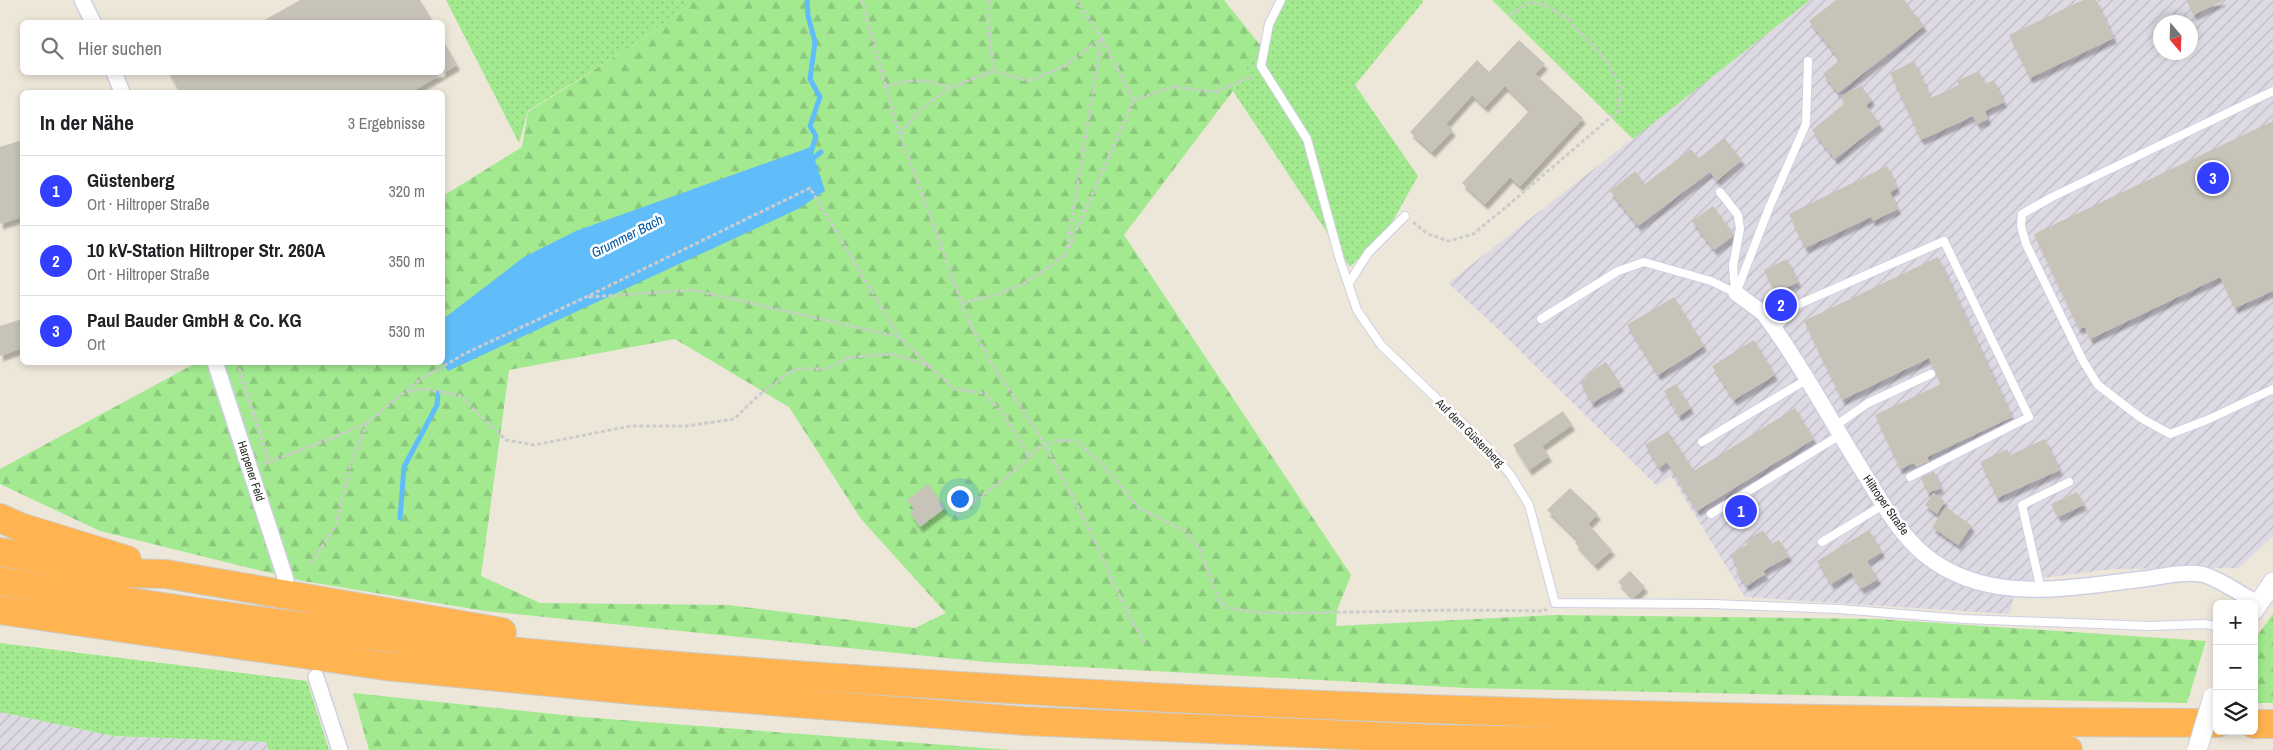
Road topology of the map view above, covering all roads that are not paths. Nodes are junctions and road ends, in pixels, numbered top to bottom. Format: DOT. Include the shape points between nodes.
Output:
graph roads {
  1 [pos="82,0"];
  2 [pos="1281,0"];
  3 [pos="92,20"];
  4 [pos="1808,61"];
  5 [pos="115,75"];
  6 [pos="121,90"];
  7 [pos="2273,90"];
  8 [pos="1720,192"];
  9 [pos="1404,216"];
  10 [pos="1349,283"];
  11 [pos="1736,292"];
  12 [pos="1542,319"];
  13 [pos="1775,329"];
  14 [pos="216,365"];
  15 [pos="1931,374"];
  16 [pos="1806,380"];
  17 [pos="2273,390"];
  18 [pos="1838,430"];
  19 [pos="1702,442"];
  20 [pos="1910,477"];
  21 [pos="2069,482"];
  22 [pos="1884,505"];
  23 [pos="1711,514"];
  24 [pos="0,518"];
  25 [pos="1822,542"];
  26 [pos="0,552"];
  27 [pos="166,574"];
  28 [pos="286,580"];
  29 [pos="0,581"];
  30 [pos="2273,582"];
  31 [pos="2041,590"];
  32 [pos="2247,600"];
  33 [pos="2258,604"];
  34 [pos="0,610"];
  35 [pos="0,624"];
  36 [pos="2213,625"];
  37 [pos="325,669"];
  38 [pos="705,669"];
  39 [pos="2213,698"];
  40 [pos="2213,723"];
  41 [pos="2258,724"];
  42 [pos="2273,724"];
  43 [pos="340,750"];
  44 [pos="2068,750"];
  45 [pos="2197,750"];
  1 -- 3 [label="street"];
  2 -- 10 [label="lane, Auf dem Güstenberg" via="1269,24 1261,66 1307,139"];
  4 -- 11 [label="lane" via="1806,124"];
  5 -- 6 [label="street"];
  7 -- 17 [label="lane" via="2022,214 2026,244 2083,361 2098,385 2141,418 2170,434"];
  8 -- 11 [label="lane" via="1738,215 1740,229 1733,266"];
  9 -- 10 [label="lane" via="1368,253"];
  10 -- 36 [label="lane, Auf dem Güstenberg" via="1357,310 1381,345 1486,446 1510,474 1529,505 1555,603 1713,604 1839,609 1964,619"];
  11 -- 12 [label="lane" via="1711,281 1644,262 1618,271"];
  11 -- 13 [label="street, Hiltroper Straße" via="1763,313"];
  13 -- 16 [label="street, Hiltroper Straße"];
  13 -- 20 [label="lane" via="1797,305 1944,242 2029,417"];
  14 -- 28 [label="street, Harpener Feld"];
  15 -- 18 [label="lane" via="1868,402"];
  16 -- 18 [label="street, Hiltroper Straße"];
  16 -- 19 [label="lane"];
  18 -- 22 [label="street, Hiltroper Straße"];
  18 -- 23 [label="lane"];
  21 -- 31 [label="lane" via="2022,505"];
  22 -- 25 [label="lane"];
  22 -- 31 [label="street, Hiltroper Straße" via="1913,543 1941,566 1961,577 2012,589"];
  24 -- 27 [label="highway"];
  26 -- 27 [label="highway" via="120,573"];
  27 -- 38 [label="highway" via="454,625 627,648"];
  29 -- 38 [label="highway" via="194,612 426,642"];
  30 -- 33 [label="street, Hiltroper Straße"];
  31 -- 32 [label="street, Hiltroper Straße" via="2201,574 2230,587"];
  34 -- 37 [label="highway"];
  35 -- 37 [label="highway"];
  37 -- 43 [label="street"];
  37 -- 44 [label="highway" via="1025,721 1437,740"];
  38 -- 40 [label="highway" via="1066,694 1437,711 1824,721"];
  39 -- 45 [label="street, bridge"];
  41 -- 42 [label="highway"];
}
